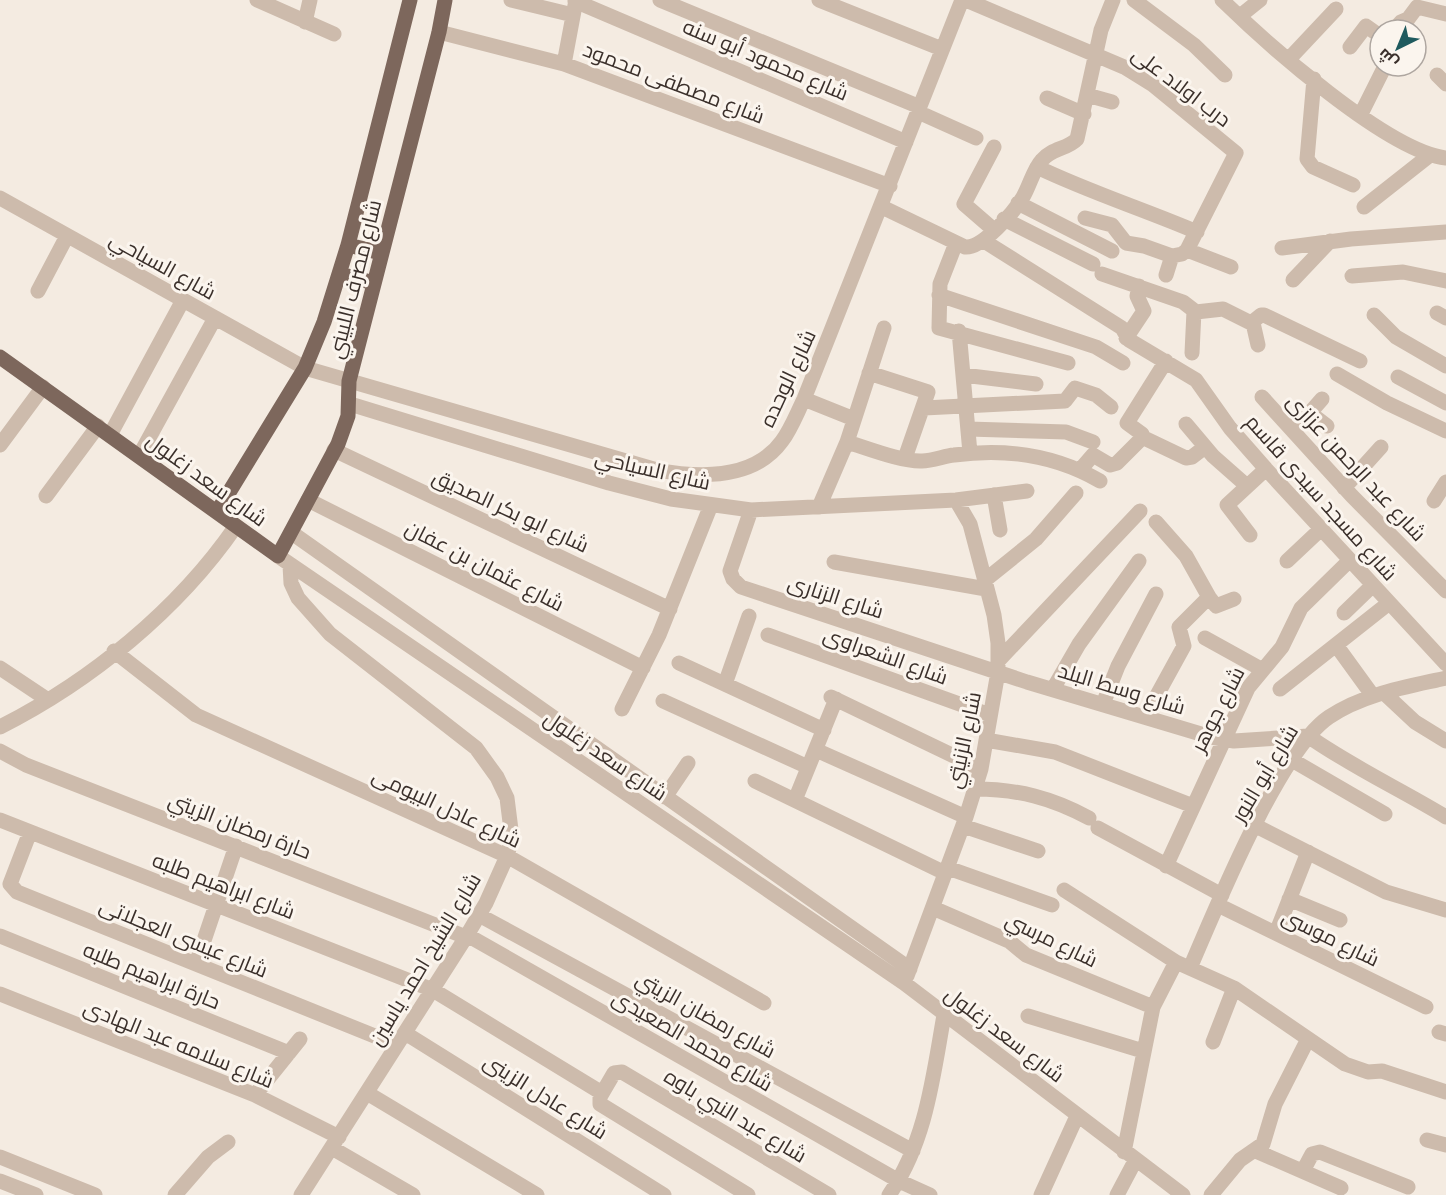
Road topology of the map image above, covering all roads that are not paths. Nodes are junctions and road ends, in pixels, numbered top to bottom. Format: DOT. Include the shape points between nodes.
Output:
graph roads {
  1 [pos="257,0"];
  2 [pos="310,0"];
  3 [pos="410,0"];
  4 [pos="445,0"];
  5 [pos="512,0"];
  6 [pos="660,0"];
  7 [pos="819,0"];
  8 [pos="964,0"];
  9 [pos="1113,0"];
  10 [pos="1134,0"];
  11 [pos="1222,0"];
  12 [pos="1260,0"];
  13 [pos="575,5"];
  14 [pos="1336,9"];
  15 [pos="1446,14"];
  16 [pos="1240,16"];
  17 [pos="1409,18"];
  18 [pos="305,22"];
  19 [pos="1368,27"];
  20 [pos="440,32"];
  21 [pos="334,34"];
  22 [pos="1350,47"];
  23 [pos="942,49"];
  24 [pos="1096,53"];
  25 [pos="1289,59"];
  26 [pos="564,64"];
  27 [pos="1225,75"];
  28 [pos="1379,78"];
  29 [pos="1314,79"];
  30 [pos="1087,95"];
  31 [pos="1047,98"];
  32 [pos="1112,102"];
  33 [pos="919,109"];
  34 [pos="1084,114"];
  35 [pos="1361,114"];
  36 [pos="976,138"];
  37 [pos="906,142"];
  38 [pos="994,147"];
  39 [pos="1430,155"];
  40 [pos="1446,158"];
  41 [pos="1037,167"];
  42 [pos="1353,185"];
  43 [pos="890,186"];
  44 [pos="0,198"];
  45 [pos="1018,203"];
  46 [pos="882,207"];
  47 [pos="1364,207"];
  48 [pos="1086,218"];
  49 [pos="994,230"];
  50 [pos="1197,232"];
  51 [pos="1446,232"];
  52 [pos="68,236"];
  53 [pos="1330,241"];
  54 [pos="956,243"];
  55 [pos="348,244"];
  56 [pos="1282,248"];
  57 [pos="1187,250"];
  58 [pos="1112,251"];
  59 [pos="381,253"];
  60 [pos="1172,256"];
  61 [pos="1230,267"];
  62 [pos="340,274"];
  63 [pos="1166,275"];
  64 [pos="1352,276"];
  65 [pos="1293,280"];
  66 [pos="1446,281"];
  67 [pos="374,283"];
  68 [pos="1139,286"];
  69 [pos="38,291"];
  70 [pos="939,295"];
  71 [pos="183,300"];
  72 [pos="1194,311"];
  73 [pos="1374,315"];
  74 [pos="215,318"];
  75 [pos="1253,322"];
  76 [pos="884,328"];
  77 [pos="959,332"];
  78 [pos="1126,338"];
  79 [pos="1258,345"];
  80 [pos="1192,353"];
  81 [pos="0,357"];
  82 [pos="1166,361"];
  83 [pos="1360,361"];
  84 [pos="1068,363"];
  85 [pos="1123,363"];
  86 [pos="1446,366"];
  87 [pos="305,368"];
  88 [pos="869,373"];
  89 [pos="1336,374"];
  90 [pos="963,375"];
  91 [pos="1398,377"];
  92 [pos="349,381"];
  93 [pos="1036,384"];
  94 [pos="43,387"];
  95 [pos="1262,397"];
  96 [pos="804,399"];
  97 [pos="1322,399"];
  98 [pos="1446,403"];
  99 [pos="350,404"];
  100 [pos="965,406"];
  101 [pos="1111,407"];
  102 [pos="924,408"];
  103 [pos="1310,413"];
  104 [pos="854,419"];
  105 [pos="1185,423"];
  106 [pos="504,424"];
  107 [pos="1327,426"];
  108 [pos="968,429"];
  109 [pos="104,431"];
  110 [pos="1294,431"];
  111 [pos="1446,431"];
  112 [pos="1142,437"];
  113 [pos="847,442"];
  114 [pos="1093,442"];
  115 [pos="1,443"];
  116 [pos="1204,447"];
  117 [pos="1381,447"];
  118 [pos="497,449"];
  119 [pos="334,450"];
  120 [pos="970,453"];
  121 [pos="139,456"];
  122 [pos="905,458"];
  123 [pos="1266,469"];
  124 [pos="1080,470"];
  125 [pos="1100,481"];
  126 [pos="1446,482"];
  127 [pos="1247,486"];
  128 [pos="1344,488"];
  129 [pos="1027,491"];
  130 [pos="1076,493"];
  131 [pos="994,495"];
  132 [pos="46,496"];
  133 [pos="308,500"];
  134 [pos="956,500"];
  135 [pos="1434,501"];
  136 [pos="711,504"];
  137 [pos="819,507"];
  138 [pos="750,510"];
  139 [pos="1140,511"];
  140 [pos="217,512"];
  141 [pos="1156,522"];
  142 [pos="236,526"];
  143 [pos="1321,529"];
  144 [pos="1000,530"];
  145 [pos="292,533"];
  146 [pos="1250,535"];
  147 [pos="1350,560"];
  148 [pos="284,561"];
  149 [pos="1139,561"];
  150 [pos="1287,561"];
  151 [pos="834,562"];
  152 [pos="985,585"];
  153 [pos="1373,585"];
  154 [pos="1446,591"];
  155 [pos="1156,594"];
  156 [pos="1209,597"];
  157 [pos="1234,599"];
  158 [pos="1389,603"];
  159 [pos="670,609"];
  160 [pos="1344,613"];
  161 [pos="749,616"];
  162 [pos="768,635"];
  163 [pos="1205,638"];
  164 [pos="1336,645"];
  165 [pos="114,651"];
  166 [pos="679,663"];
  167 [pos="1446,664"];
  168 [pos="998,666"];
  169 [pos="0,668"];
  170 [pos="643,668"];
  171 [pos="1261,669"];
  172 [pos="1446,678"];
  173 [pos="725,684"];
  174 [pos="1053,689"];
  175 [pos="1280,689"];
  176 [pos="1378,695"];
  177 [pos="48,700"];
  178 [pos="663,701"];
  179 [pos="1103,704"];
  180 [pos="622,709"];
  181 [pos="990,715"];
  182 [pos="1145,717"];
  183 [pos="0,727"];
  184 [pos="824,730"];
  185 [pos="1308,736"];
  186 [pos="986,740"];
  187 [pos="1224,740"];
  188 [pos="1446,741"];
  189 [pos="816,750"];
  190 [pos="0,751"];
  191 [pos="1292,760"];
  192 [pos="688,763"];
  193 [pos="808,767"];
  194 [pos="981,769"];
  195 [pos="755,781"];
  196 [pos="975,789"];
  197 [pos="665,797"];
  198 [pos="795,800"];
  199 [pos="1193,806"];
  200 [pos="1385,814"];
  201 [pos="1446,816"];
  202 [pos="0,820"];
  203 [pos="965,822"];
  204 [pos="1256,826"];
  205 [pos="30,832"];
  206 [pos="236,846"];
  207 [pos="1038,851"];
  208 [pos="1308,852"];
  209 [pos="507,856"];
  210 [pos="1166,866"];
  211 [pos="946,871"];
  212 [pos="1064,890"];
  213 [pos="1289,899"];
  214 [pos="1220,900"];
  215 [pos="216,905"];
  216 [pos="1052,905"];
  217 [pos="933,908"];
  218 [pos="1446,910"];
  219 [pos="479,915"];
  220 [pos="1340,920"];
  221 [pos="1276,933"];
  222 [pos="0,936"];
  223 [pos="467,936"];
  224 [pos="196,964"];
  225 [pos="1183,965"];
  226 [pos="907,976"];
  227 [pos="1234,988"];
  228 [pos="432,990"];
  229 [pos="0,994"];
  230 [pos="764,1003"];
  231 [pos="1153,1007"];
  232 [pos="1426,1007"];
  233 [pos="944,1014"];
  234 [pos="1028,1016"];
  235 [pos="300,1039"];
  236 [pos="401,1039"];
  237 [pos="1308,1039"];
  238 [pos="1214,1042"];
  239 [pos="1143,1051"];
  240 [pos="289,1053"];
  241 [pos="1446,1092"];
  242 [pos="367,1093"];
  243 [pos="602,1093"];
  244 [pos="255,1095"];
  245 [pos="1077,1116"];
  246 [pos="1427,1140"];
  247 [pos="228,1142"];
  248 [pos="336,1142"];
  249 [pos="1446,1145"];
  250 [pos="913,1151"];
  251 [pos="1256,1151"];
  252 [pos="1130,1156"];
  253 [pos="0,1157"];
  254 [pos="1303,1171"];
  255 [pos="0,1181"];
  256 [pos="899,1181"];
  257 [pos="1408,1187"];
  258 [pos="1341,1188"];
  259 [pos="36,1195"];
  260 [pos="95,1195"];
  261 [pos="175,1195"];
  262 [pos="302,1195"];
  263 [pos="413,1195"];
  264 [pos="537,1195"];
  265 [pos="664,1195"];
  266 [pos="748,1195"];
  267 [pos="829,1195"];
  268 [pos="889,1195"];
  269 [pos="930,1195"];
  270 [pos="1041,1195"];
  271 [pos="1117,1195"];
  272 [pos="1183,1195"];
  273 [pos="1211,1195"];
  1 -- 18 [label="street"];
  2 -- 18 [label="street"];
  3 -- 55 [label="main road, شارع مصرف اللبيني"];
  4 -- 20 [label="main road, شارع مصرف اللبيني"];
  5 -- 13 [label="street, شارع محمود أبو سنه"];
  6 -- 33 [label="street"];
  7 -- 23 [label="street"];
  8 -- 23 [label="street, شارع الوحده"];
  8 -- 24 [label="street, درب اولاد على"];
  9 -- 24 [label="street"];
  10 -- 27 [label="street" via="1194,45"];
  11 -- 16 [label="street"];
  12 -- 16 [label="street"];
  13 -- 26 [label="street"];
  13 -- 37 [label="street, شارع محمود أبو سنه"];
  14 -- 25 [label="street"];
  15 -- 17 [label="street" via="1418,7"];
  16 -- 25 [label="street"];
  18 -- 21 [label="street"];
  19 -- 22 [label="street"];
  20 -- 26 [label="street, شارع مصطفى محمود"];
  20 -- 59 [label="main road, شارع مصرف اللبيني"];
  23 -- 33 [label="street, شارع الوحده"];
  24 -- 30 [label="street"];
  24 -- 50 [label="street, درب اولاد على" via="1153,85 1236,153"];
  25 -- 29 [label="street"];
  26 -- 43 [label="street, شارع مصطفى محمود"];
  28 -- 35 [label="street"];
  29 -- 35 [label="street"];
  29 -- 42 [label="street" via="1307,159 1313,166"];
  30 -- 32 [label="street"];
  30 -- 34 [label="street"];
  31 -- 34 [label="street"];
  33 -- 36 [label="street"];
  33 -- 37 [label="street, شارع الوحده"];
  34 -- 41 [label="street" via="1074,143 1048,153"];
  35 -- 39 [label="street" via="1402,142"];
  37 -- 43 [label="street, شارع الوحده"];
  38 -- 49 [label="street" via="964,204"];
  39 -- 40 [label="street"];
  39 -- 47 [label="street"];
  41 -- 45 [label="street"];
  41 -- 50 [label="street" via="1092,193 1133,205"];
  43 -- 46 [label="street, شارع الوحده"];
  44 -- 52 [label="street, شارع السياحي"];
  45 -- 49 [label="street"];
  45 -- 58 [label="street"];
  46 -- 54 [label="street"];
  46 -- 96 [label="street, شارع الوحده"];
  48 -- 60 [label="street" via="1112,225 1126,243"];
  49 -- 54 [label="street" via="970,248"];
  49 -- 68 [label="street"];
  49 -- 78 [label="street, شارع مسجد سيدى قاسم" via="1122,328"];
  50 -- 57 [label="street, درب اولاد على"];
  51 -- 53 [label="street"];
  52 -- 69 [label="street"];
  52 -- 71 [label="street, شارع السياحي"];
  53 -- 56 [label="street"];
  53 -- 65 [label="street"];
  54 -- 70 [label="street" via="946,263"];
  55 -- 59 [label="main road"];
  55 -- 62 [label="main road, شارع مصرف اللبيني"];
  57 -- 60 [label="street"];
  57 -- 61 [label="street"];
  59 -- 67 [label="main road, شارع مصرف اللبيني"];
  60 -- 63 [label="street"];
  62 -- 67 [label="main road"];
  62 -- 87 [label="main road, شارع مصرف اللبيني"];
  64 -- 66 [label="street" via="1403,272"];
  67 -- 92 [label="main road, شارع مصرف اللبيني"];
  68 -- 72 [label="street" via="1184,302"];
  68 -- 78 [label="street" via="1137,296 1144,311"];
  70 -- 77 [label="street" via="939,328"];
  70 -- 85 [label="street" via="1096,347"];
  71 -- 74 [label="street, شارع السياحي"];
  71 -- 109 [label="street"];
  72 -- 75 [label="street" via="1222,309"];
  72 -- 80 [label="street" via="1199,330"];
  73 -- 86 [label="street" via="1396,337"];
  74 -- 87 [label="street, شارع السياحي"];
  74 -- 121 [label="street"];
  75 -- 79 [label="street"];
  75 -- 83 [label="street" via="1264,315"];
  76 -- 88 [label="street"];
  77 -- 84 [label="street"];
  77 -- 90 [label="street"];
  78 -- 82 [label="street, شارع مسجد سيدى قاسم"];
  81 -- 94 [label="main road, شارع سعد زغلول"];
  82 -- 112 [label="street" via="1127,423"];
  82 -- 123 [label="street, شارع مسجد سيدى قاسم" via="1196,380"];
  87 -- 92 [label="street, شارع الوحده"];
  87 -- 140 [label="main road, شارع مصرف اللبيني"];
  88 -- 102 [label="street" via="925,390 928,395"];
  88 -- 104 [label="street"];
  89 -- 111 [label="street"];
  90 -- 93 [label="street"];
  90 -- 100 [label="street"];
  91 -- 98 [label="street"];
  92 -- 99 [label="main road, شارع مصرف اللبيني"];
  92 -- 106 [label="street, شارع الوحده"];
  94 -- 109 [label="main road, شارع سعد زغلول"];
  94 -- 115 [label="street"];
  95 -- 110 [label="street, شارع عبد الرحمن عزازى"];
  96 -- 104 [label="street"];
  96 -- 106 [label="street, شارع الوحده" via="782,441 767,457 742,470 709,475 657,470"];
  97 -- 103 [label="street"];
  99 -- 118 [label="street, شارع السياحي"];
  99 -- 119 [label="main road, شارع مصرف اللبيني"];
  100 -- 101 [label="street" via="1065,401 1076,388 1096,395"];
  100 -- 102 [label="street"];
  100 -- 108 [label="street"];
  102 -- 122 [label="street"];
  103 -- 107 [label="street"];
  103 -- 110 [label="street"];
  104 -- 113 [label="street"];
  105 -- 116 [label="street"];
  106 -- 118 [label="street"];
  108 -- 114 [label="street" via="1066,432"];
  108 -- 120 [label="street"];
  109 -- 121 [label="main road, شارع سعد زغلول"];
  109 -- 132 [label="street"];
  110 -- 128 [label="street, شارع عبد الرحمن عزازى"];
  112 -- 116 [label="street" via="1186,458"];
  112 -- 124 [label="street" via="1117,463 1110,465 1093,455"];
  113 -- 122 [label="street"];
  113 -- 137 [label="street"];
  116 -- 127 [label="street"];
  117 -- 128 [label="street"];
  118 -- 136 [label="street, شارع السياحي" via="671,499"];
  119 -- 133 [label="main road, شارع مصرف اللبيني"];
  119 -- 159 [label="street, شارع ابو بكر الصديق"];
  120 -- 122 [label="street" via="922,461"];
  120 -- 124 [label="street" via="1018,454 1050,459"];
  121 -- 140 [label="main road, شارع سعد زغلول"];
  123 -- 127 [label="street"];
  123 -- 143 [label="street, شارع مسجد سيدى قاسم"];
  124 -- 125 [label="street"];
  126 -- 135 [label="street"];
  127 -- 146 [label="street" via="1226,507"];
  128 -- 154 [label="street, شارع عبد الرحمن عزازى" via="1377,511"];
  129 -- 131 [label="street, شارع السياحي"];
  130 -- 152 [label="street" via="1036,539"];
  131 -- 134 [label="street, شارع السياحي"];
  131 -- 144 [label="street"];
  133 -- 145 [label="main road, شارع مصرف اللبيني"];
  133 -- 170 [label="street, شارع عثمان بن عفان"];
  134 -- 137 [label="street, شارع السياحي"];
  134 -- 152 [label="street, شارع الزنيتي" via="970,524"];
  136 -- 138 [label="street, شارع السياحي"];
  136 -- 159 [label="street"];
  137 -- 138 [label="street, شارع السياحي"];
  138 -- 168 [label="street, شارع الزنارى" via="730,571 741,587"];
  139 -- 168 [label="street"];
  140 -- 142 [label="main road, شارع سعد زغلول"];
  141 -- 156 [label="street" via="1186,556"];
  142 -- 148 [label="main road, شارع سعد زغلول"];
  142 -- 165 [label="street" via="183,594"];
  143 -- 147 [label="street, شارع مسجد سيدى قاسم"];
  143 -- 150 [label="street"];
  145 -- 148 [label="main road, شارع مصرف اللبيني"];
  145 -- 197 [label="street, شارع سعد زغلول"];
  147 -- 153 [label="street, شارع مسجد سيدى قاسم"];
  147 -- 171 [label="street, شارع جوهر" via="1301,608 1282,647"];
  148 -- 209 [label="street, شارع الشيخ احمد ياسين" via="298,598 330,634 476,748 487,761 507,798 512,838"];
  148 -- 226 [label="street, شارع سعد زغلول"];
  149 -- 174 [label="street" via="1084,636"];
  151 -- 152 [label="street"];
  152 -- 168 [label="street, شارع الزنيتي" via="998,643"];
  153 -- 158 [label="street, شارع مسجد سيدى قاسم"];
  153 -- 160 [label="street"];
  155 -- 179 [label="street"];
  156 -- 157 [label="street" via="1217,606"];
  156 -- 182 [label="street" via="1179,627 1184,646"];
  158 -- 164 [label="street"];
  158 -- 167 [label="street, شارع مسجد سيدى قاسم"];
  159 -- 170 [label="street"];
  161 -- 173 [label="street"];
  162 -- 181 [label="street, شارع الشعراوى"];
  163 -- 171 [label="street"];
  164 -- 175 [label="street"];
  164 -- 176 [label="street"];
  165 -- 177 [label="street"];
  165 -- 209 [label="street, شارع عادل البيومى" via="196,715"];
  166 -- 173 [label="street"];
  168 -- 174 [label="street, شارع وسط البلد"];
  168 -- 181 [label="street, شارع الزنيتي"];
  169 -- 177 [label="street"];
  170 -- 180 [label="street"];
  171 -- 187 [label="street, شارع جوهر"];
  172 -- 176 [label="street, شارع أبو النور"];
  173 -- 184 [label="street"];
  174 -- 179 [label="street, شارع وسط البلد"];
  176 -- 185 [label="street, شارع أبو النور" via="1330,716"];
  176 -- 188 [label="street"];
  177 -- 183 [label="street"];
  178 -- 193 [label="street"];
  179 -- 182 [label="street, شارع وسط البلد"];
  181 -- 186 [label="street, شارع الزنيتي"];
  182 -- 187 [label="street, شارع وسط البلد"];
  184 -- 189 [label="street"];
  184 -- 194 [label="street" via="833,698"];
  185 -- 187 [label="street, شارع وسط البلد"];
  185 -- 191 [label="street, شارع أبو النور"];
  185 -- 201 [label="street" via="1358,769"];
  186 -- 194 [label="street, شارع الزنيتي"];
  186 -- 199 [label="street" via="1055,752"];
  187 -- 199 [label="street, شارع جوهر"];
  189 -- 193 [label="street"];
  189 -- 203 [label="street"];
  190 -- 206 [label="street, حارة رمضان الزيتي" via="26,765"];
  191 -- 200 [label="street"];
  191 -- 204 [label="street, شارع أبو النور"];
  192 -- 197 [label="street"];
  193 -- 198 [label="street"];
  194 -- 196 [label="street, شارع الزنيتي"];
  195 -- 198 [label="street"];
  196 -- 203 [label="street, شارع الزنيتي"];
  196 -- 210 [label="street, شارع موسى" via="1035,794 1063,804"];
  197 -- 226 [label="street, شارع سعد زغلول"];
  198 -- 211 [label="street"];
  199 -- 210 [label="street, شارع جوهر"];
  202 -- 205 [label="street, شارع ابراهيم طلبه"];
  203 -- 207 [label="street"];
  203 -- 211 [label="street, شارع الزنيتي"];
  204 -- 208 [label="street"];
  204 -- 214 [label="street, شارع أبو النور"];
  205 -- 215 [label="street, شارع ابراهيم طلبه"];
  205 -- 224 [label="street, شارع عيسى العجلاتى" via="11,880 12,888"];
  206 -- 215 [label="street"];
  206 -- 223 [label="street, حارة رمضان الزيتي"];
  208 -- 213 [label="street"];
  208 -- 218 [label="street" via="1386,892"];
  209 -- 219 [label="street, شارع الشيخ احمد ياسين"];
  209 -- 230 [label="street, شارع عادل البيومى"];
  210 -- 214 [label="street, شارع موسى"];
  211 -- 216 [label="street"];
  211 -- 217 [label="street, شارع الزنيتي"];
  212 -- 225 [label="street"];
  213 -- 220 [label="street"];
  213 -- 221 [label="street"];
  214 -- 221 [label="street, شارع موسى"];
  214 -- 225 [label="street, شارع أبو النور"];
  215 -- 224 [label="street"];
  215 -- 228 [label="street, شارع ابراهيم طلبه"];
  217 -- 226 [label="street, شارع الزنيتي"];
  217 -- 231 [label="street, شارع مرسي" via="1009,941 1026,955"];
  219 -- 223 [label="street, شارع الشيخ احمد ياسين"];
  219 -- 250 [label="street, شارع رمضان الزيتي"];
  221 -- 232 [label="street, شارع موسى"];
  222 -- 240 [label="street, حارة ابراهيم طلبه"];
  223 -- 228 [label="street, شارع الشيخ احمد ياسين"];
  223 -- 256 [label="street, شارع محمد الصعيدى"];
  224 -- 236 [label="street, شارع عيسى العجلاتى"];
  225 -- 227 [label="street"];
  225 -- 231 [label="street, شارع أبو النور" via="1163,984"];
  226 -- 233 [label="street, شارع سعد زغلول"];
  227 -- 237 [label="street"];
  227 -- 238 [label="street"];
  228 -- 236 [label="street, شارع الشيخ احمد ياسين"];
  228 -- 243 [label="street, شارع ابراهيم طلبه"];
  229 -- 244 [label="street, شارع سلامه عبد الهادى"];
  231 -- 239 [label="street, شارع أبو النور"];
  233 -- 245 [label="street, شارع سعد زغلول"];
  233 -- 250 [label="street" via="926,1115"];
  234 -- 239 [label="street"];
  235 -- 240 [label="street"];
  236 -- 242 [label="street, شارع الشيخ احمد ياسين"];
  236 -- 265 [label="street, شارع عادل الزينى"];
  237 -- 241 [label="street" via="1356,1069 1382,1071"];
  237 -- 251 [label="street" via="1275,1104 1266,1138"];
  239 -- 252 [label="street, شارع أبو النور"];
  240 -- 244 [label="street"];
  242 -- 248 [label="street, شارع الشيخ احمد ياسين"];
  242 -- 264 [label="street"];
  243 -- 266 [label="street" via="600,1104"];
  243 -- 267 [label="street, شارع عبد النبي باوه" via="615,1073 622,1072"];
  244 -- 248 [label="street, شارع سلامه عبد الهادى"];
  245 -- 252 [label="street, شارع سعد زغلول"];
  245 -- 270 [label="street"];
  246 -- 249 [label="street"];
  247 -- 261 [label="street" via="202,1163"];
  248 -- 262 [label="street, شارع الشيخ احمد ياسين"];
  248 -- 263 [label="street, شارع سلامه عبد الهادى"];
  250 -- 256 [label="street"];
  251 -- 254 [label="street"];
  251 -- 273 [label="street" via="1240,1160"];
  252 -- 271 [label="street, شارع أبو النور"];
  252 -- 272 [label="street, شارع سعد زغلول"];
  253 -- 260 [label="street"];
  254 -- 257 [label="street" via="1311,1154 1320,1152"];
  254 -- 258 [label="street"];
  255 -- 259 [label="street"];
  256 -- 268 [label="street"];
  256 -- 269 [label="street, شارع محمد الصعيدى"];
}
